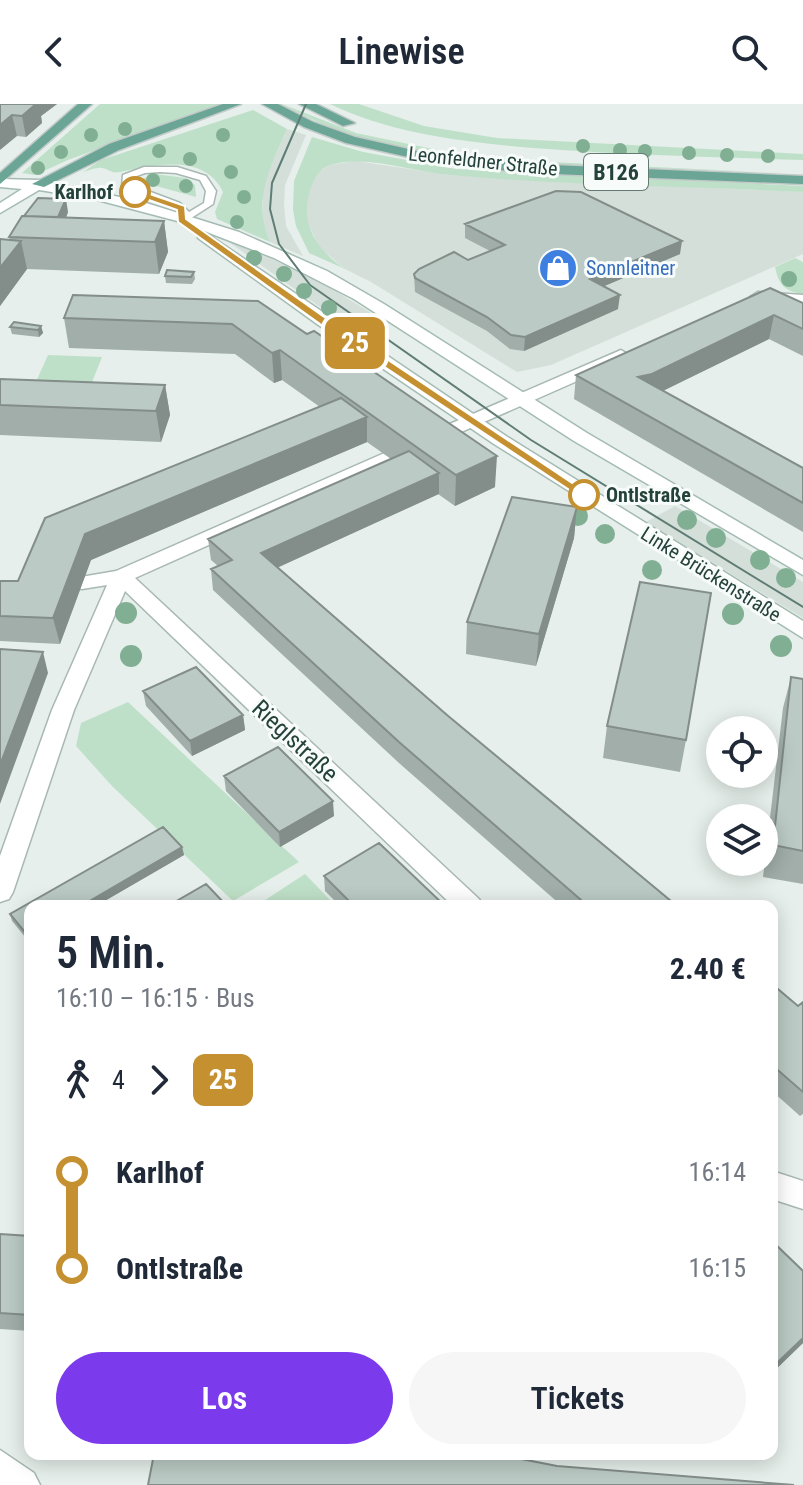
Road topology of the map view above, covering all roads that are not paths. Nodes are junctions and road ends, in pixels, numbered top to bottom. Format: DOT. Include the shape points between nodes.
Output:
graph roads {
  1 [pos="86,104"];
  2 [pos="235,104"];
  3 [pos="268,104"];
  4 [pos="305,104"];
  5 [pos="363,128"];
  6 [pos="389,135"];
  7 [pos="803,166"];
  8 [pos="803,180"];
  9 [pos="0,182"];
  10 [pos="39,184"];
  11 [pos="21,195"];
  12 [pos="127,203"];
  13 [pos="0,209"];
  14 [pos="182,220"];
  15 [pos="743,300"];
  16 [pos="803,300"];
  17 [pos="634,349"];
  18 [pos="520,400"];
  19 [pos="472,421"];
  20 [pos="428,440"];
  21 [pos="389,457"];
  22 [pos="803,569"];
  23 [pos="121,576"];
  24 [pos="82,583"];
  25 [pos="803,631"];
  26 [pos="0,892"];
  27 [pos="464,900"];
  28 [pos="778,1187"];
  29 [pos="803,1195"];
  30 [pos="0,1468"];
  31 [pos="22,1485"];
  1 -- 9 [label="main road"];
  2 -- 10 [label="main road" via="114,147"];
  3 -- 8 [label="main road, Leonfeldner Straße / B126" via="347,139 459,162"];
  4 -- 5 [label="main road"];
  6 -- 7 [label="main road, Leonfeldner Straße / B126" via="534,155"];
  9 -- 10 [label="main road, Linke Brückenstraße"];
  9 -- 11 [label="main road, Linke Brückenstraße"];
  10 -- 11 [label="main road"];
  10 -- 12 [label="main road, Linke Brückenstraße"];
  11 -- 12 [label="main road, Linke Brückenstraße"];
  11 -- 13 [label="main road"];
  12 -- 14 [label="main road, Linke Brückenstraße"];
  14 -- 14 [label="lane" via="182,208 127,187 126,177 160,169 203,178 211,191 208,204"];
  14 -- 18 [label="main road, Linke Brückenstraße" via="323,275"];
  14 -- 19 [label="main road, Linke Brückenstraße"];
  15 -- 16 [label="main road" via="768,295"];
  17 -- 18 [label="main road"];
  18 -- 19 [label="main road"];
  18 -- 22 [label="main road, Linke Brückenstraße"];
  19 -- 20 [label="main road"];
  19 -- 25 [label="main road, Linke Brückenstraße"];
  21 -- 23 [label="main road"];
  23 -- 24 [label="main road"];
  23 -- 26 [label="main road" via="63,710"];
  23 -- 27 [label="main road, Rieglstraße"];
  28 -- 29 [label="main road"];
  30 -- 31 [label="main road"];
}
